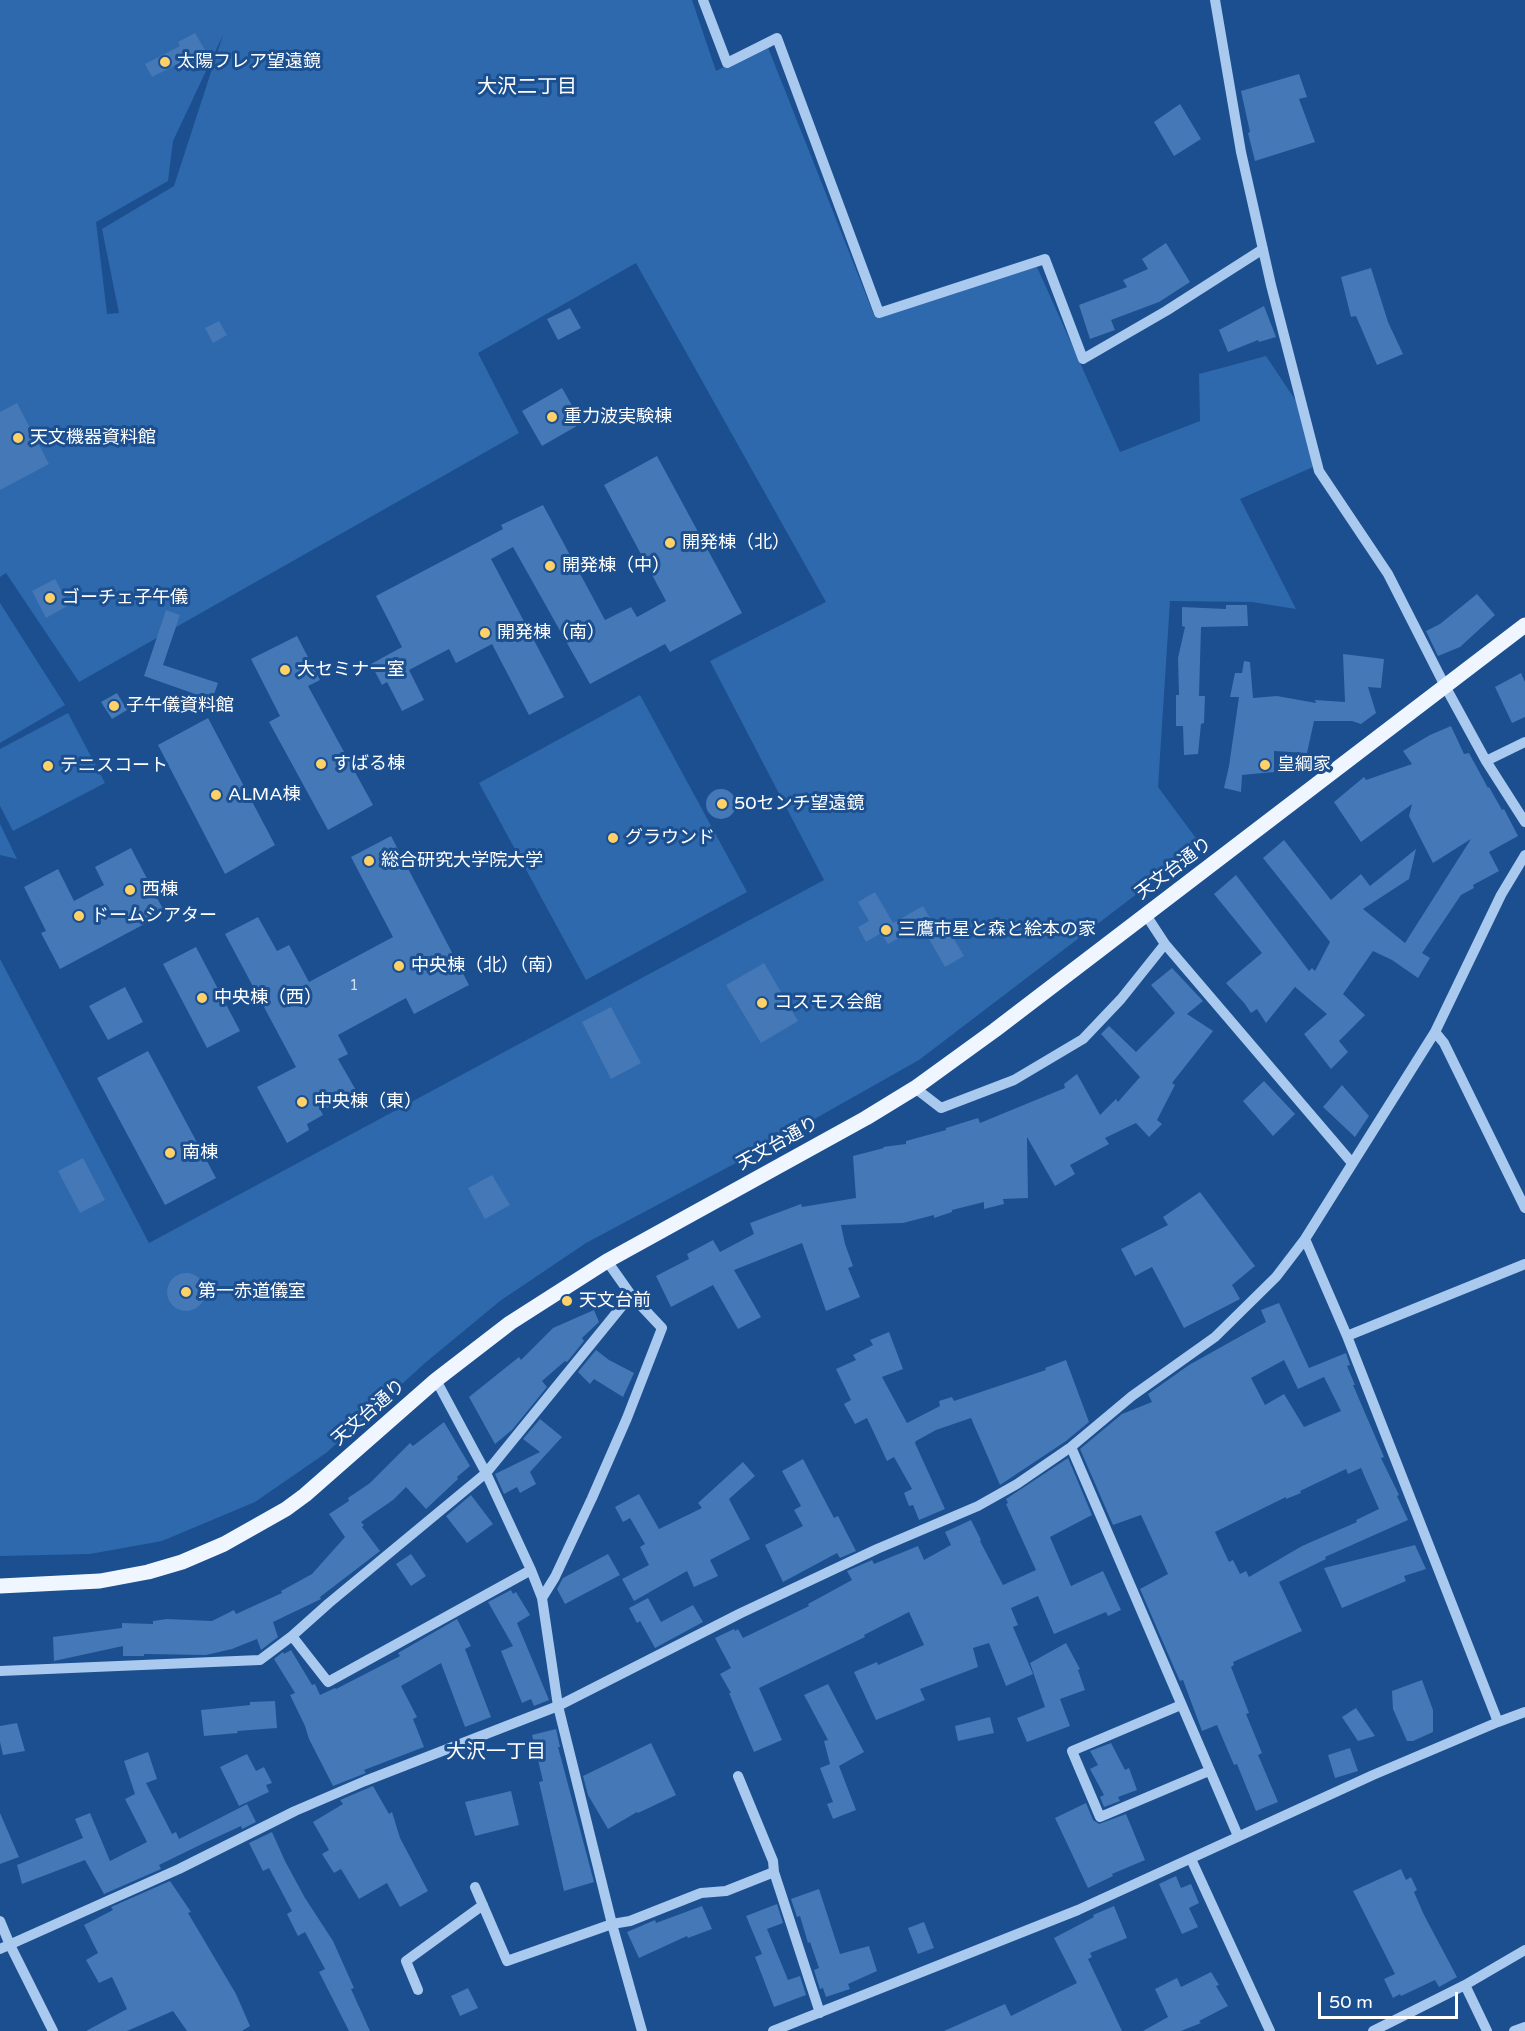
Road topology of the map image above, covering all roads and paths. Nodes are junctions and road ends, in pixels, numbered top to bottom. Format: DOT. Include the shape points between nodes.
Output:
graph roads {
  1 [pos="703,0"];
  2 [pos="1215,0"];
  3 [pos="1263,249"];
  4 [pos="1525,625"];
  5 [pos="1444,686"];
  6 [pos="1525,742"];
  7 [pos="1486,761"];
  8 [pos="1525,822"];
  9 [pos="1525,855"];
  10 [pos="1146,915"];
  11 [pos="1165,944"];
  12 [pos="1435,1032"];
  13 [pos="915,1088"];
  14 [pos="1352,1163"];
  15 [pos="1525,1208"];
  16 [pos="1305,1239"];
  17 [pos="607,1261"];
  18 [pos="1525,1264"];
  19 [pos="631,1295"];
  20 [pos="1347,1336"];
  21 [pos="436,1380"];
  22 [pos="1071,1447"];
  23 [pos="486,1473"];
  24 [pos="531,1570"];
  25 [pos="0,1586"];
  26 [pos="542,1598"];
  27 [pos="292,1636"];
  28 [pos="0,1671"];
  29 [pos="1181,1705"];
  30 [pos="558,1706"];
  31 [pos="1525,1712"];
  32 [pos="1498,1722"];
  33 [pos="1209,1771"];
  34 [pos="738,1776"];
  35 [pos="1238,1836"];
  36 [pos="1191,1858"];
  37 [pos="774,1872"];
  38 [pos="475,1887"];
  39 [pos="483,1905"];
  40 [pos="0,1921"];
  41 [pos="612,1924"];
  42 [pos="5,1947"];
  43 [pos="1525,1950"];
  44 [pos="1465,1985"];
  45 [pos="418,1990"];
  46 [pos="820,2013"];
  47 [pos="1525,2027"];
  48 [pos="53,2031"];
  49 [pos="642,2031"];
  50 [pos="773,2031"];
  51 [pos="1270,2031"];
  52 [pos="1372,2031"];
  53 [pos="1487,2031"];
  54 [pos="1514,2031"];
  1 -- 3 [label="street" via="727,63 777,38 879,313 1045,260 1083,359"];
  2 -- 3 [label="street" via="1241,152"];
  3 -- 5 [label="street" via="1319,471 1388,574"];
  4 -- 5 [label="main road, 天文台通り"];
  5 -- 7 [label="street"];
  5 -- 10 [label="main road, 天文台通り"];
  6 -- 7 [label="street"];
  7 -- 8 [label="street"];
  9 -- 12 [label="street" via="1501,895"];
  10 -- 11 [label="street"];
  10 -- 13 [label="main road, 天文台通り"];
  11 -- 13 [label="street" via="1083,1039 1014,1080 940,1108"];
  11 -- 14 [label="street"];
  12 -- 14 [label="street"];
  12 -- 15 [label="street" via="1444,1042"];
  13 -- 17 [label="main road, 天文台通り"];
  14 -- 16 [label="street"];
  16 -- 20 [label="street"];
  16 -- 22 [label="street" via="1276,1276 1215,1337 1132,1396"];
  17 -- 19 [label="street"];
  17 -- 21 [label="main road, 天文台通り" via="510,1323"];
  18 -- 20 [label="street"];
  19 -- 23 [label="street"];
  19 -- 26 [label="street" via="662,1328 592,1498"];
  20 -- 32 [label="street"];
  21 -- 23 [label="street"];
  21 -- 25 [label="main road, 天文台通り" via="305,1495 268,1521 224,1544 182,1562 122,1578"];
  22 -- 29 [label="street"];
  22 -- 30 [label="street" via="978,1506 752,1608"];
  23 -- 24 [label="street"];
  23 -- 27 [label="street"];
  24 -- 26 [label="street"];
  24 -- 27 [label="street" via="328,1682"];
  26 -- 30 [label="street"];
  27 -- 28 [label="street" via="260,1660"];
  29 -- 33 [label="street"];
  29 -- 33 [label="street" via="1072,1751 1100,1817"];
  30 -- 41 [label="street"];
  30 -- 42 [label="street" via="345,1789"];
  31 -- 32 [label="street"];
  32 -- 35 [label="street"];
  33 -- 35 [label="street"];
  34 -- 37 [label="street"];
  35 -- 36 [label="street"];
  36 -- 46 [label="street" via="1078,1910"];
  36 -- 51 [label="street"];
  37 -- 41 [label="street"];
  37 -- 46 [label="street"];
  38 -- 39 [label="street"];
  39 -- 41 [label="street" via="507,1961"];
  39 -- 45 [label="street" via="406,1961"];
  40 -- 42 [label="street"];
  41 -- 49 [label="street"];
  42 -- 48 [label="street"];
  43 -- 44 [label="street"];
  44 -- 52 [label="street"];
  44 -- 53 [label="street"];
  46 -- 50 [label="street"];
  47 -- 54 [label="street"];
}
